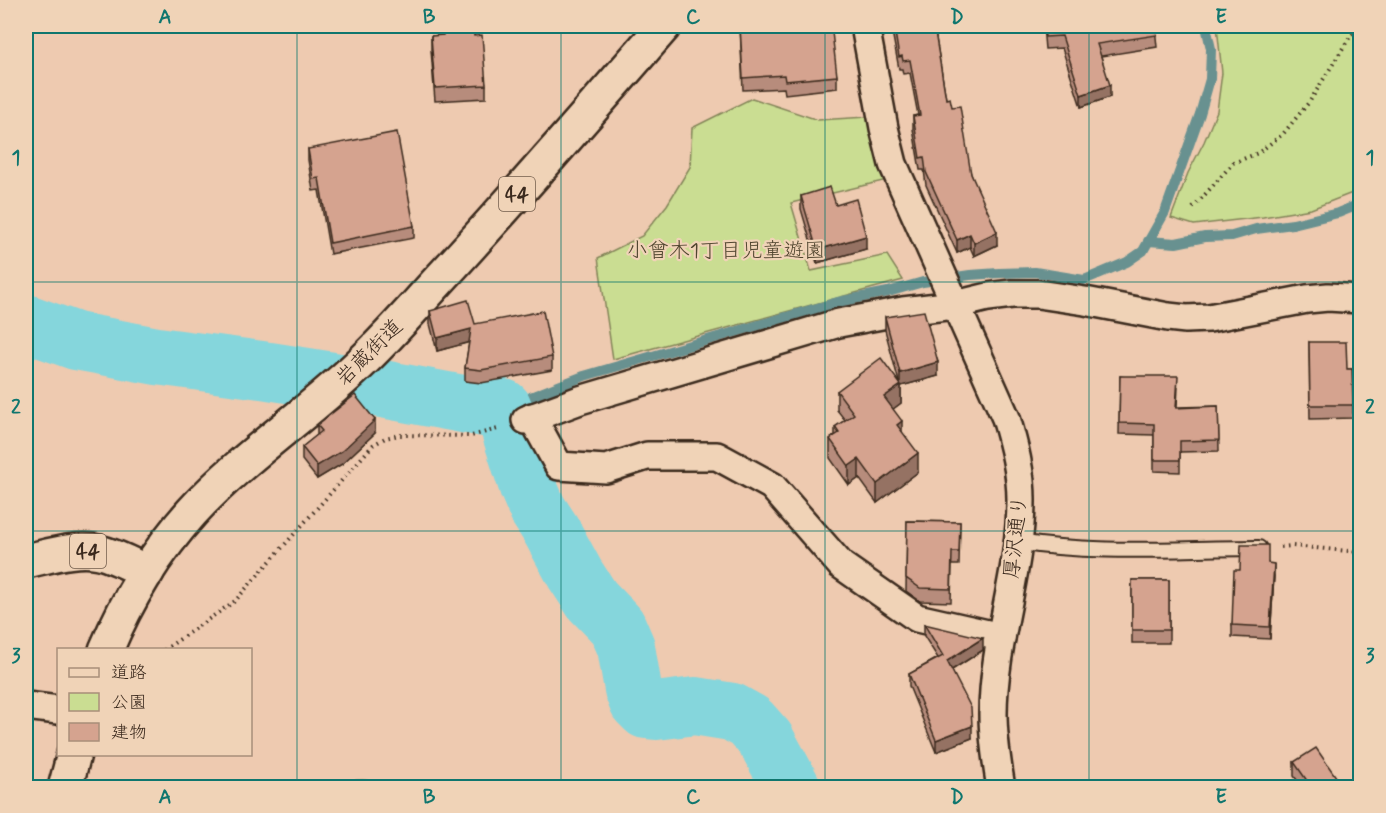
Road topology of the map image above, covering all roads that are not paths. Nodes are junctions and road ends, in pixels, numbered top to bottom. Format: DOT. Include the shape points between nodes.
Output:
graph roads {
  1 [pos="664,26"];
  2 [pos="865,26"];
  3 [pos="1360,299"];
  4 [pos="953,302"];
  5 [pos="1018,542"];
  6 [pos="1267,548"];
  7 [pos="26,561"];
  8 [pos="147,572"];
  9 [pos="1001,637"];
  10 [pos="107,648"];
  11 [pos="26,706"];
  12 [pos="57,710"];
  13 [pos="73,756"];
  14 [pos="65,788"];
  15 [pos="1001,788"];
  1 -- 8 [label="main road, 岩蔵街道 / 44" via="477,240 366,358 206,498"];
  2 -- 4 [label="street, 厚沢通り" via="893,164"];
  3 -- 4 [label="street" via="1307,299 1209,318 1168,317 1038,294"];
  4 -- 5 [label="street, 厚沢通り" via="1014,444 1021,500"];
  4 -- 9 [label="street" via="839,323 580,400 529,419 559,466 606,469 647,456 717,456 772,486 841,565 917,618"];
  5 -- 6 [label="lane" via="1141,550"];
  5 -- 9 [label="street, 厚沢通り"];
  7 -- 8 [label="main road, 44" via="100,552"];
  8 -- 10 [label="main road, 44"];
  9 -- 15 [label="street, 厚沢通り" via="993,714"];
  11 -- 12 [label="street"];
  13 -- 14 [label="main road"];
}
